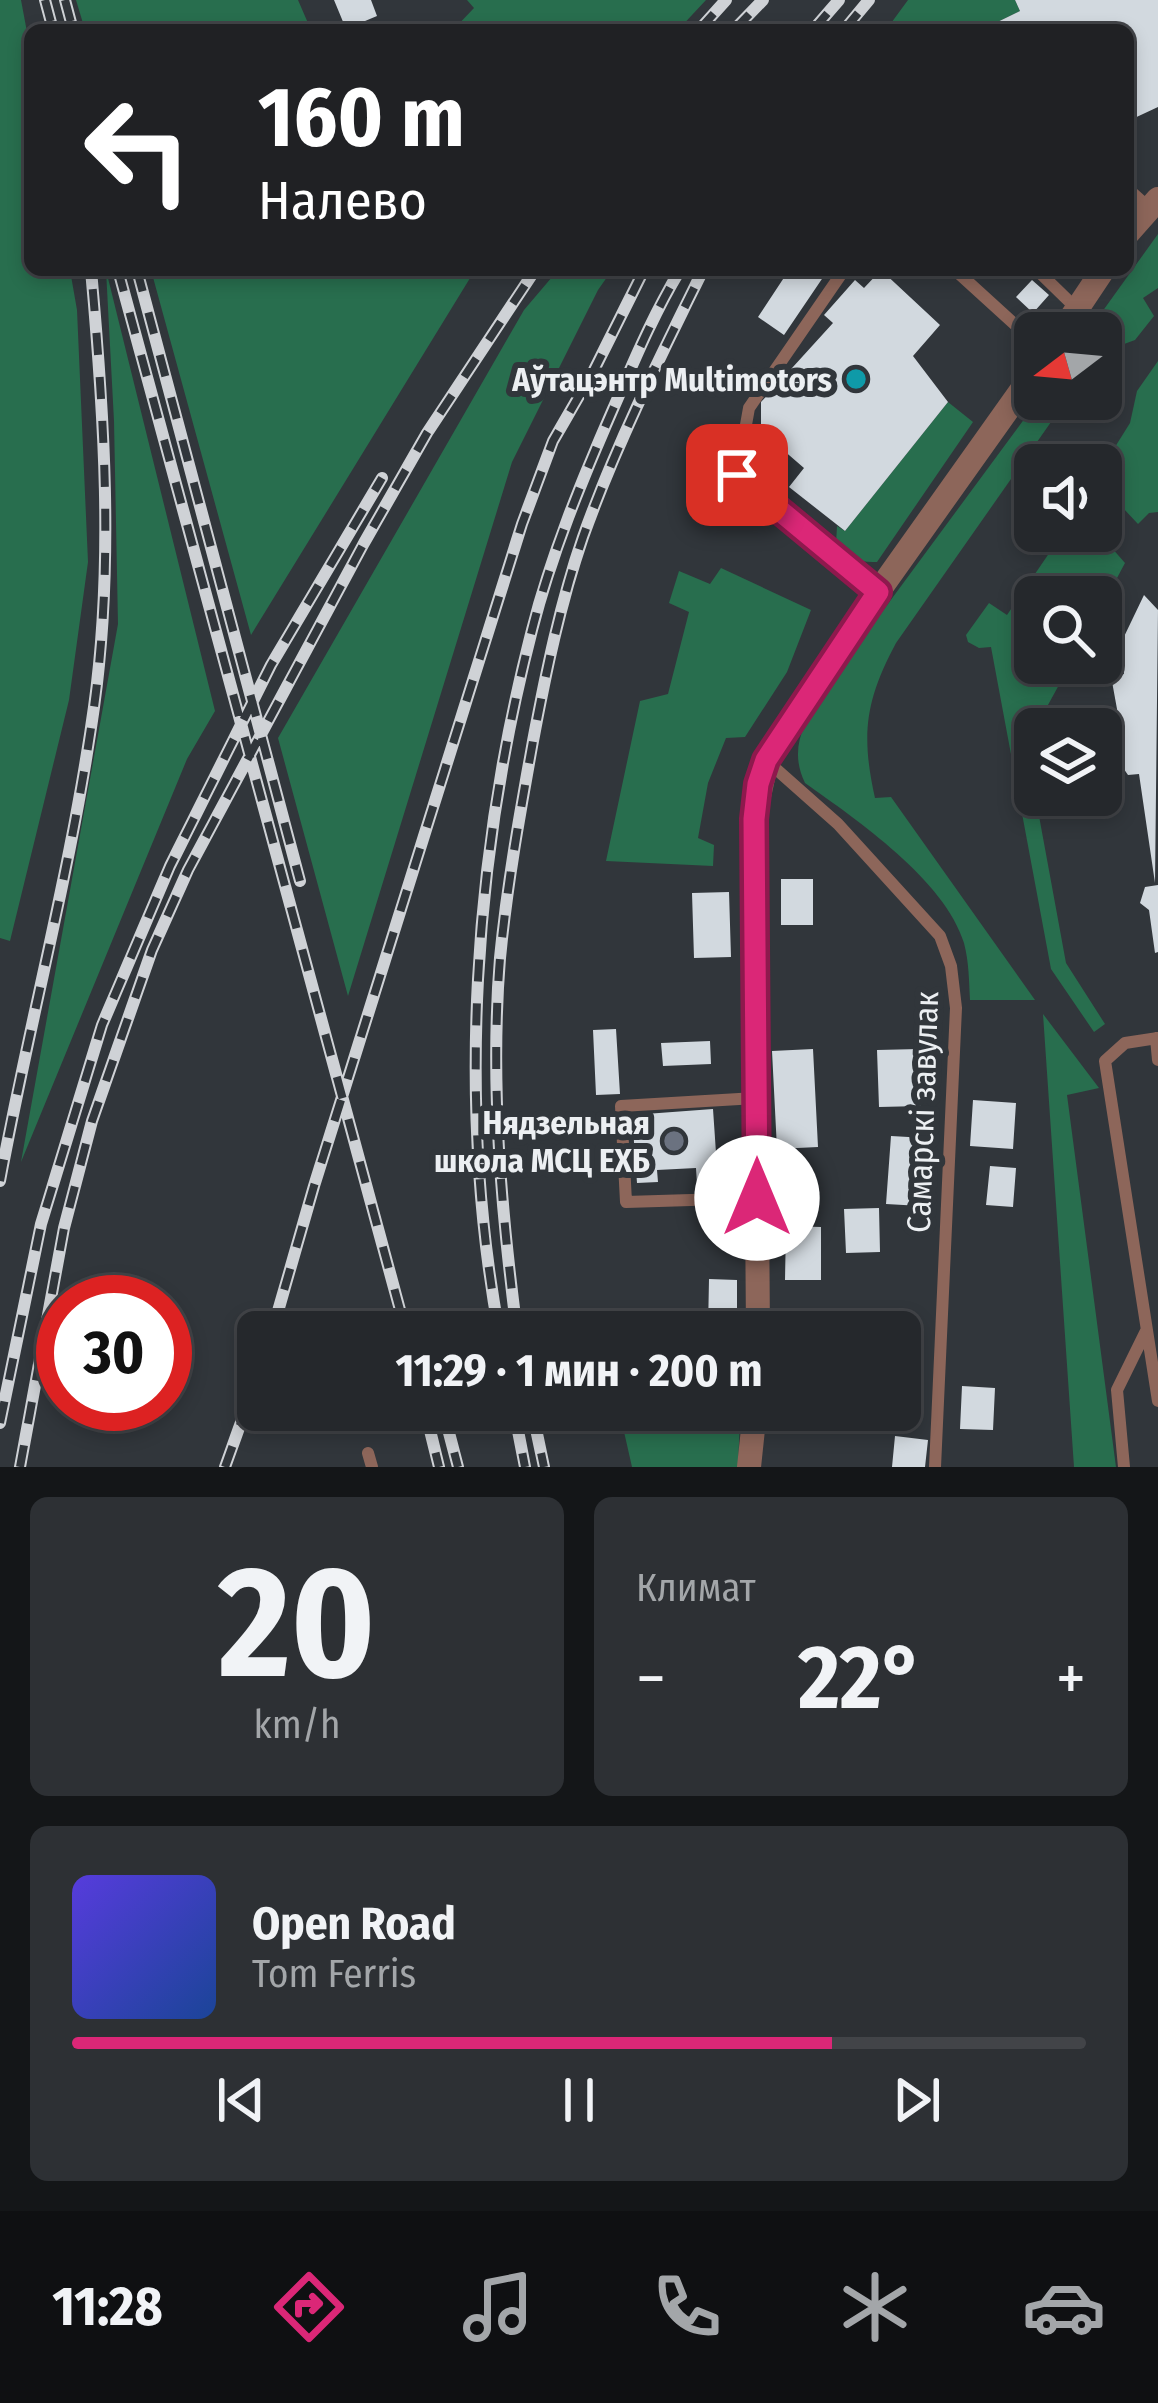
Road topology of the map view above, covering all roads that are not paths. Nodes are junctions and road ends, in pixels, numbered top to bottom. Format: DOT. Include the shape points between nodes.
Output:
graph roads {
  1 [pos="840,276"];
  2 [pos="962,276"];
  3 [pos="1042,276"];
  4 [pos="1099,276"];
  5 [pos="1078,310"];
  6 [pos="1014,324"];
  7 [pos="1014,401"];
  8 [pos="878,592"];
  9 [pos="766,760"];
  10 [pos="1157,1038"];
  11 [pos="1158,1060"];
  12 [pos="756,1098"];
  13 [pos="757,1198"];
  14 [pos="758,1311"];
  15 [pos="1147,1330"];
  16 [pos="1158,1401"];
  17 [pos="753,1431"];
  18 [pos="749,1467"];
  19 [pos="935,1467"];
  20 [pos="1124,1467"];
  1 -- 8 [label="lane" via="749,408 737,475"];
  2 -- 6 [label="lane"];
  3 -- 5 [label="lane"];
  4 -- 5 [label="street"];
  7 -- 8 [label="street"];
  8 -- 9 [label="street"];
  9 -- 12 [label="street" via="754,819"];
  9 -- 19 [label="lane, Самарскі завулак" via="916,907 952,966"];
  10 -- 11 [label="lane"];
  10 -- 15 [label="lane" via="1125,1043 1105,1060"];
  12 -- 13 [label="street"];
  12 -- 13 [label="lane" via="621,1106 626,1202"];
  13 -- 14 [label="street"];
  15 -- 16 [label="lane"];
  15 -- 20 [label="lane" via="1117,1390"];
  17 -- 18 [label="street"];
}
